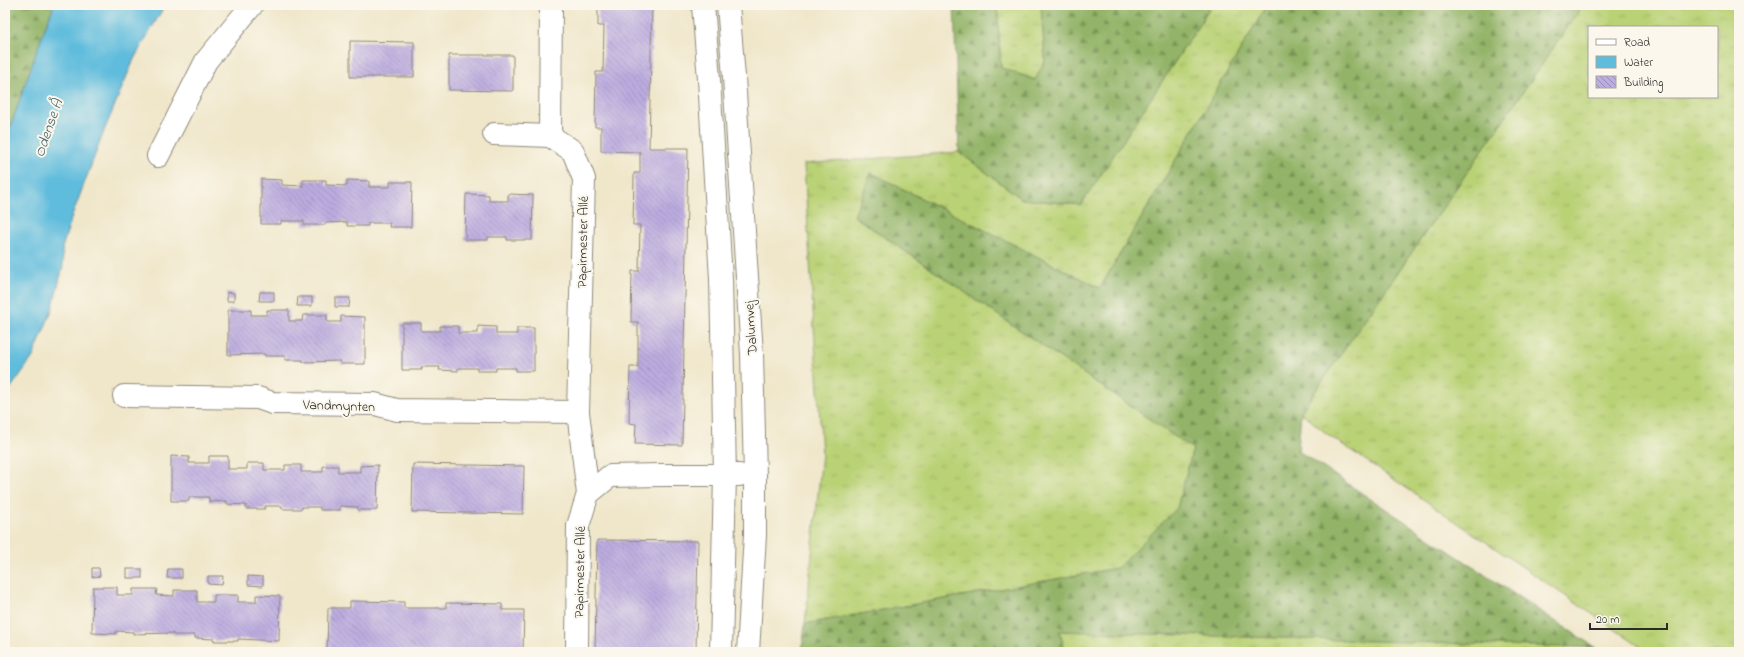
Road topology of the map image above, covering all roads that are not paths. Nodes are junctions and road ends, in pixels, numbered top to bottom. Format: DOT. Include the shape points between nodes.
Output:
graph roads {
  1 [pos="252,5"];
  2 [pos="551,5"];
  3 [pos="703,5"];
  4 [pos="728,5"];
  5 [pos="494,134"];
  6 [pos="550,136"];
  7 [pos="158,156"];
  8 [pos="124,396"];
  9 [pos="578,412"];
  10 [pos="725,475"];
  11 [pos="755,476"];
  12 [pos="588,494"];
  13 [pos="577,652"];
  14 [pos="721,652"];
  15 [pos="748,652"];
  1 -- 7 [label="street" via="206,61"];
  2 -- 6 [label="street"];
  3 -- 10 [label="street, Dalumvej" via="722,279"];
  4 -- 11 [label="street, Dalumvej" via="752,354"];
  5 -- 6 [label="street"];
  6 -- 9 [label="street, Papirmester Allé" via="573,151 584,178"];
  8 -- 9 [label="street, Vandmynten" via="258,398 272,403 375,404 398,410"];
  9 -- 12 [label="street, Papirmester Allé"];
  10 -- 11 [label="street"];
  10 -- 12 [label="street" via="610,476"];
  10 -- 14 [label="street, Dalumvej"];
  11 -- 15 [label="street, Dalumvej" via="755,535"];
  12 -- 13 [label="street, Papirmester Allé" via="578,526"];
}
